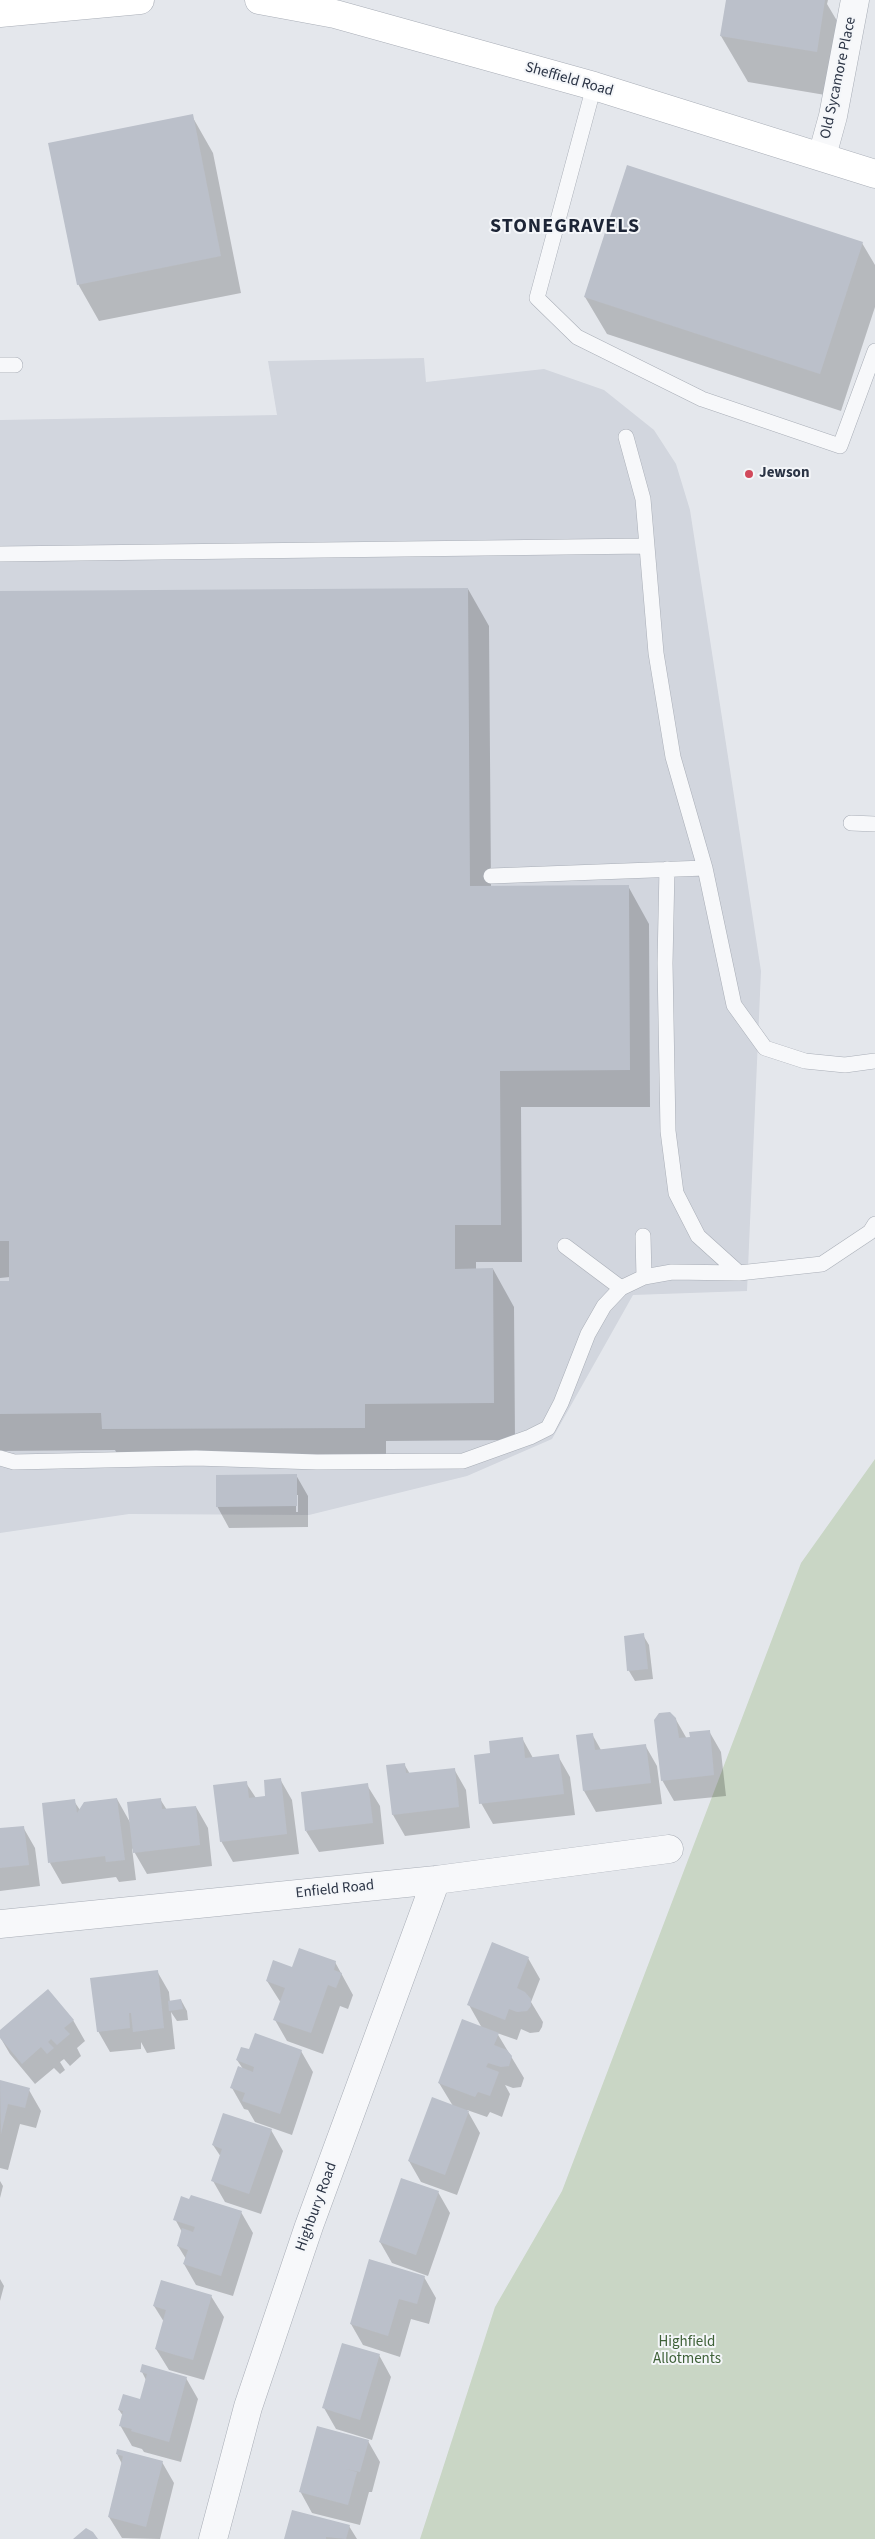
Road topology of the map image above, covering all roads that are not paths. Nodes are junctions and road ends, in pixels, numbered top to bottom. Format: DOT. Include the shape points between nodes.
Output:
graph roads {
  1 [pos="140,0"];
  2 [pos="259,0"];
  3 [pos="266,0"];
  4 [pos="855,0"];
  5 [pos="0,13"];
  6 [pos="594,86"];
  7 [pos="822,156"];
  8 [pos="875,174"];
  9 [pos="875,351"];
  10 [pos="626,437"];
  11 [pos="647,546"];
  12 [pos="0,554"];
  13 [pos="851,823"];
  14 [pos="875,824"];
  15 [pos="705,868"];
  16 [pos="667,870"];
  17 [pos="490,876"];
  18 [pos="875,1061"];
  19 [pos="875,1224"];
  20 [pos="644,1236"];
  21 [pos="565,1246"];
  22 [pos="739,1273"];
  23 [pos="644,1277"];
  24 [pos="621,1288"];
  25 [pos="0,1458"];
  26 [pos="669,1849"];
  27 [pos="436,1880"];
  28 [pos="0,1924"];
  29 [pos="213,2539"];
  1 -- 5 [label="main road"];
  2 -- 3 [label="main road, Sheffield Road"];
  3 -- 6 [label="main road, Sheffield Road" via="335,14"];
  4 -- 7 [label="street, Old Sycamore Place"];
  6 -- 7 [label="main road, Sheffield Road"];
  6 -- 9 [label="lane" via="537,298 577,337 702,399 840,446"];
  7 -- 8 [label="main road, Sheffield Road"];
  10 -- 11 [label="lane" via="643,499"];
  11 -- 12 [label="lane"];
  11 -- 15 [label="lane" via="656,653 673,757"];
  13 -- 14 [label="lane"];
  15 -- 16 [label="lane"];
  15 -- 18 [label="lane" via="734,1005 765,1048 805,1061 845,1065"];
  16 -- 17 [label="lane"];
  16 -- 22 [label="lane" via="668,1132 676,1193 698,1236"];
  19 -- 22 [label="lane" via="870,1232 822,1264"];
  20 -- 23 [label="lane"];
  21 -- 24 [label="lane"];
  22 -- 23 [label="lane" via="672,1272"];
  23 -- 24 [label="lane"];
  24 -- 25 [label="lane" via="604,1306 588,1334 548,1428 463,1461 317,1462 196,1458 14,1462"];
  26 -- 27 [label="street, Enfield Road"];
  27 -- 28 [label="street, Enfield Road"];
  27 -- 29 [label="street, Highbury Road" via="306,2235 248,2407"];
}
